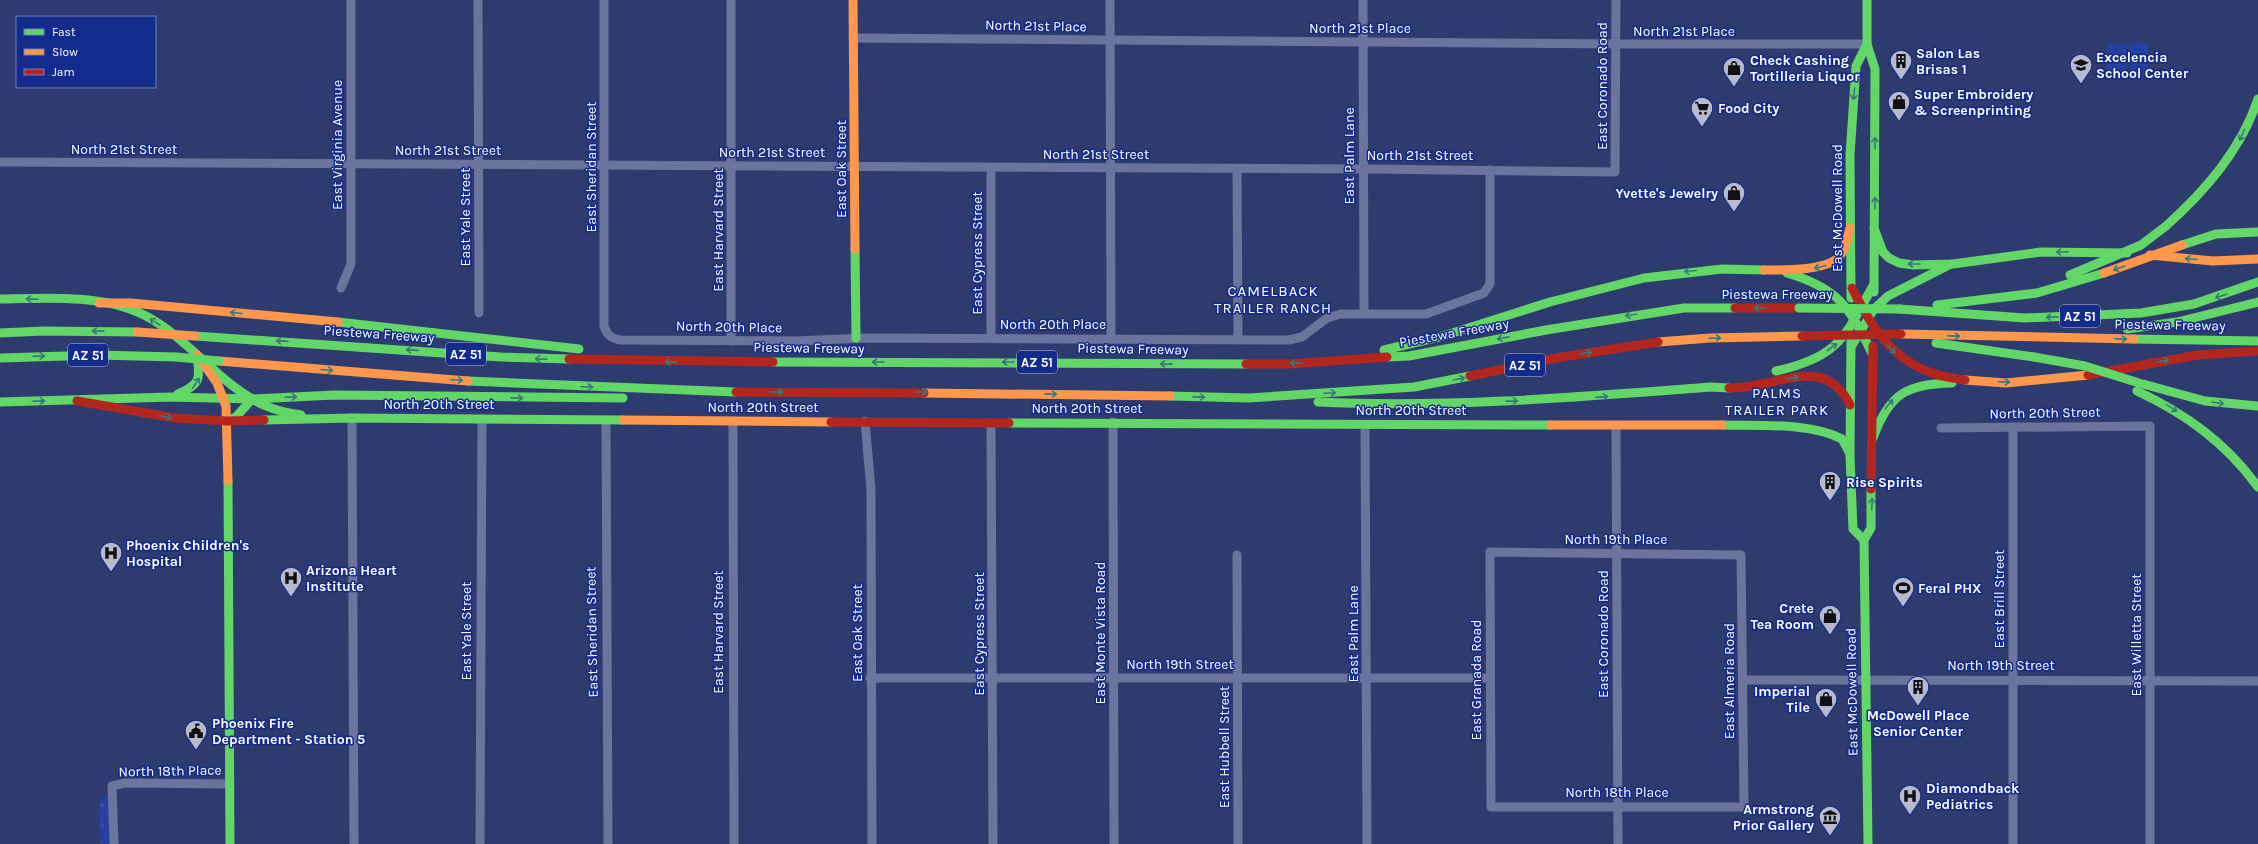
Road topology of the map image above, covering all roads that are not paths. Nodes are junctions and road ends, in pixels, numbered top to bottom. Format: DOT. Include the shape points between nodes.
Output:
graph roads {
  1 [pos="351,0"];
  2 [pos="478,0"];
  3 [pos="604,0"];
  4 [pos="731,0"];
  5 [pos="853,0"];
  6 [pos="1110,0"];
  7 [pos="1363,0"];
  8 [pos="1616,0"];
  9 [pos="1867,0"];
  10 [pos="853,38"];
  11 [pos="1110,41"];
  12 [pos="1363,42"];
  13 [pos="1616,44"];
  14 [pos="1867,44"];
  15 [pos="2258,99"];
  16 [pos="0,162"];
  17 [pos="352,164"];
  18 [pos="479,165"];
  19 [pos="606,166"];
  20 [pos="732,166"];
  21 [pos="856,167"];
  22 [pos="991,168"];
  23 [pos="1111,168"];
  24 [pos="1237,169"];
  25 [pos="1364,169"];
  26 [pos="1490,170"];
  27 [pos="1616,172"];
  28 [pos="1850,228"];
  29 [pos="1874,228"];
  30 [pos="2258,232"];
  31 [pos="2258,259"];
  32 [pos="1953,264"];
  33 [pos="1772,270"];
  34 [pos="2258,282"];
  35 [pos="1874,284"];
  36 [pos="341,288"];
  37 [pos="1852,288"];
  38 [pos="0,299"];
  39 [pos="1976,301"];
  40 [pos="2258,302"];
  41 [pos="99,303"];
  42 [pos="1862,307"];
  43 [pos="1874,309"];
  44 [pos="1899,309"];
  45 [pos="1364,312"];
  46 [pos="479,313"];
  47 [pos="1868,319"];
  48 [pos="1852,321"];
  49 [pos="1874,329"];
  50 [pos="1860,331"];
  51 [pos="0,333"];
  52 [pos="607,334"];
  53 [pos="1901,334"];
  54 [pos="2012,337"];
  55 [pos="856,338"];
  56 [pos="991,338"];
  57 [pos="1111,338"];
  58 [pos="1238,339"];
  59 [pos="731,341"];
  60 [pos="2258,341"];
  61 [pos="1851,347"];
  62 [pos="2258,351"];
  63 [pos="196,354"];
  64 [pos="1873,355"];
  65 [pos="0,358"];
  66 [pos="2034,358"];
  67 [pos="738,361"];
  68 [pos="1335,362"];
  69 [pos="1980,381"];
  70 [pos="1712,387"];
  71 [pos="738,392"];
  72 [pos="170,397"];
  73 [pos="224,398"];
  74 [pos="631,398"];
  75 [pos="1249,398"];
  76 [pos="252,399"];
  77 [pos="662,399"];
  78 [pos="77,401"];
  79 [pos="0,402"];
  80 [pos="1850,405"];
  81 [pos="2258,406"];
  82 [pos="312,418"];
  83 [pos="352,418"];
  84 [pos="482,419"];
  85 [pos="606,420"];
  86 [pos="732,420"];
  87 [pos="227,421"];
  88 [pos="866,422"];
  89 [pos="1113,422"];
  90 [pos="991,423"];
  91 [pos="1616,424"];
  92 [pos="1365,425"];
  93 [pos="2150,426"];
  94 [pos="2013,427"];
  95 [pos="1942,428"];
  96 [pos="1873,438"];
  97 [pos="1850,456"];
  98 [pos="2258,487"];
  99 [pos="1864,540"];
  100 [pos="1490,552"];
  101 [pos="1616,553"];
  102 [pos="1236,555"];
  103 [pos="1741,555"];
  104 [pos="870,678"];
  105 [pos="993,678"];
  106 [pos="1113,678"];
  107 [pos="1238,678"];
  108 [pos="1490,678"];
  109 [pos="1367,679"];
  110 [pos="2012,679"];
  111 [pos="1743,680"];
  112 [pos="1867,680"];
  113 [pos="2150,680"];
  114 [pos="2258,681"];
  115 [pos="230,784"];
  116 [pos="1618,805"];
  117 [pos="1490,806"];
  118 [pos="1744,806"];
  119 [pos="114,844"];
  120 [pos="230,844"];
  121 [pos="354,844"];
  122 [pos="480,844"];
  123 [pos="608,844"];
  124 [pos="734,844"];
  125 [pos="872,844"];
  126 [pos="993,844"];
  127 [pos="1114,844"];
  128 [pos="1238,844"];
  129 [pos="1367,844"];
  130 [pos="1618,844"];
  131 [pos="1868,844"];
  132 [pos="2013,844"];
  133 [pos="2150,844"];
  1 -- 17 [label="street, East Virginia Avenue"];
  2 -- 18 [label="street, East Yale Street"];
  3 -- 19 [label="street, East Sheridan Street"];
  4 -- 20 [label="street, East Harvard Street"];
  5 -- 10 [label="main road, East Oak Street"];
  6 -- 11 [label="street"];
  7 -- 12 [label="street, East Palm Lane"];
  8 -- 13 [label="street, East Coronado Road"];
  9 -- 14 [label="main road, East McDowell Road"];
  10 -- 11 [label="street, North 21st Place"];
  10 -- 21 [label="main road, East Oak Street"];
  11 -- 12 [label="street, North 21st Place"];
  11 -- 23 [label="street"];
  12 -- 13 [label="street, North 21st Place"];
  12 -- 25 [label="street, East Palm Lane"];
  13 -- 14 [label="street, North 21st Place"];
  13 -- 27 [label="street, East Coronado Road"];
  14 -- 28 [label="main road, East McDowell Road, one-way" via="1856,66 1850,155"];
  29 -- 14 [label="main road, East McDowell Road, one-way" via="1875,69"];
  15 -- 39 [label="main road, one-way, bridge" via="2238,143 2216,177 2197,199 2141,245 2070,275"];
  16 -- 17 [label="street, North 21st Street"];
  17 -- 18 [label="street, North 21st Street"];
  17 -- 36 [label="street, East Virginia Avenue" via="351,264"];
  18 -- 19 [label="street, North 21st Street"];
  18 -- 46 [label="street, East Yale Street"];
  19 -- 20 [label="street, North 21st Street"];
  19 -- 52 [label="street, East Sheridan Street" via="604,326"];
  20 -- 21 [label="street, North 21st Street"];
  20 -- 59 [label="street, East Harvard Street"];
  21 -- 22 [label="street, North 21st Street"];
  21 -- 55 [label="main road, East Oak Street"];
  22 -- 23 [label="street, North 21st Street"];
  22 -- 56 [label="street, East Cypress Street"];
  23 -- 24 [label="street, North 21st Street"];
  23 -- 57 [label="street"];
  24 -- 25 [label="street, North 21st Street"];
  24 -- 58 [label="street"];
  25 -- 26 [label="street, North 21st Street"];
  25 -- 45 [label="street, East Palm Lane"];
  26 -- 27 [label="street, North 21st Street"];
  26 -- 45 [label="street, North 20th Place" via="1488,290 1426,314"];
  28 -- 33 [label="main road, one-way" via="1844,250 1832,262 1816,268"];
  28 -- 37 [label="main road, East McDowell Road"];
  32 -- 29 [label="main road, one-way" via="1899,263 1883,252"];
  29 -- 35 [label="main road, East McDowell Road"];
  30 -- 39 [label="main road, one-way, bridge" via="2216,234 2037,293"];
  31 -- 32 [label="main road, one-way" via="2213,261 2089,251 2040,252"];
  32 -- 43 [label="main road" via="1888,296"];
  33 -- 48 [label="main road" via="1819,285 1839,300"];
  33 -- 68 [label="main road, one-way" via="1722,269 1644,278 1550,302 1443,336"];
  34 -- 44 [label="main road, Piestewa Freeway / AZ 51, one-way" via="2194,304 2140,314 2025,318"];
  35 -- 42 [label="main road"];
  35 -- 43 [label="main road, East McDowell Road"];
  37 -- 42 [label="main road"];
  37 -- 48 [label="main road, East McDowell Road"];
  41 -- 38 [label="main road, North 20th Street, one-way"];
  39 -- 44 [label="main road"];
  40 -- 54 [label="main road" via="2207,316 2146,328"];
  63 -- 41 [label="main road, North 20th Street, one-way" via="162,326 143,315"];
  67 -- 41 [label="main road, one-way" via="680,353 561,348 334,322 131,303"];
  42 -- 47 [label="main road"];
  42 -- 48 [label="main road"];
  43 -- 47 [label="main road"];
  43 -- 49 [label="main road, East McDowell Road"];
  44 -- 68 [label="main road, Piestewa Freeway / AZ 51, one-way, bridge" via="1684,308 1409,356"];
  45 -- 58 [label="street, North 20th Place" via="1327,318 1302,337 1289,340"];
  47 -- 49 [label="main road"];
  47 -- 50 [label="main road"];
  48 -- 50 [label="main road"];
  48 -- 61 [label="main road, East McDowell Road"];
  70 -- 48 [label="main road, one-way" via="1809,362 1839,341"];
  49 -- 64 [label="main road, East McDowell Road"];
  49 -- 69 [label="main road, one-way" via="1888,347 1912,365 1946,376"];
  50 -- 61 [label="main road"];
  50 -- 64 [label="main road"];
  67 -- 51 [label="main road, Piestewa Freeway / AZ 51, one-way, bridge" via="501,357 137,332"];
  52 -- 59 [label="street, North 20th Place" via="620,340"];
  53 -- 54 [label="main road, Piestewa Freeway / AZ 51, one-way"];
  53 -- 66 [label="main road" via="1945,346 2003,351"];
  75 -- 53 [label="main road, Piestewa Freeway / AZ 51, one-way, bridge" via="1414,387 1563,357 1652,343 1710,338"];
  54 -- 60 [label="main road, Piestewa Freeway / AZ 51, one-way"];
  55 -- 56 [label="street, North 20th Place"];
  55 -- 59 [label="street, North 20th Place"];
  56 -- 57 [label="street, North 20th Place"];
  57 -- 58 [label="street, North 20th Place"];
  61 -- 80 [label="main road, East McDowell Road"];
  69 -- 62 [label="main road, one-way" via="2049,381 2200,355"];
  72 -- 63 [label="main road, one-way" via="196,385 200,372"];
  63 -- 73 [label="main road" via="217,381"];
  63 -- 76 [label="main road, North 20th Street"];
  64 -- 96 [label="main road, East McDowell Road"];
  65 -- 71 [label="main road, Piestewa Freeway / AZ 51, one-way, bridge" via="98,355 176,357 416,377"];
  66 -- 81 [label="main road, one-way, bridge" via="2085,366 2178,395 2227,404"];
  66 -- 98 [label="main road, one-way" via="2107,381 2167,404 2195,422 2226,448"];
  68 -- 67 [label="main road, Piestewa Freeway / AZ 51, one-way" via="1241,364"];
  96 -- 69 [label="main road, one-way" via="1883,411 1904,390 1936,383"];
  75 -- 70 [label="main road, one-way" via="1344,404 1417,404 1549,400"];
  70 -- 80 [label="main road, one-way" via="1741,388 1799,377 1822,377 1839,386"];
  71 -- 75 [label="main road, Piestewa Freeway / AZ 51, one-way" via="1023,393"];
  71 -- 77 [label="main road"];
  72 -- 73 [label="main road, North 20th Street"];
  72 -- 78 [label="main road, North 20th Street"];
  73 -- 76 [label="main road, North 20th Street"];
  73 -- 87 [label="main road"];
  76 -- 74 [label="main road, one-way" via="334,395"];
  76 -- 82 [label="main road, North 20th Street" via="269,407"];
  76 -- 87 [label="main road" via="236,417"];
  79 -- 78 [label="main road, North 20th Street, one-way"];
  78 -- 87 [label="main road, North 20th Street, one-way" via="175,418"];
  80 -- 97 [label="main road, East McDowell Road"];
  82 -- 83 [label="main road, North 20th Street"];
  82 -- 87 [label="main road, North 20th Street"];
  83 -- 84 [label="main road, North 20th Street"];
  83 -- 121 [label="street"];
  84 -- 85 [label="main road, North 20th Street"];
  84 -- 122 [label="street, East Yale Street"];
  85 -- 86 [label="main road, North 20th Street"];
  85 -- 123 [label="street, East Sheridan Street"];
  86 -- 88 [label="main road, North 20th Street"];
  86 -- 124 [label="street, East Harvard Street"];
  87 -- 115 [label="main road"];
  88 -- 90 [label="main road, North 20th Street"];
  88 -- 104 [label="street, East Oak Street" via="872,490"];
  89 -- 90 [label="main road, North 20th Street"];
  89 -- 92 [label="main road, North 20th Street"];
  89 -- 106 [label="street, East Monte Vista Road"];
  90 -- 105 [label="street, East Cypress Street"];
  91 -- 92 [label="main road, North 20th Street"];
  91 -- 97 [label="main road, North 20th Street" via="1806,429 1839,436 1846,444"];
  91 -- 101 [label="street, East Coronado Road"];
  92 -- 109 [label="street, East Palm Lane"];
  93 -- 94 [label="street, North 20th Street"];
  93 -- 113 [label="street, East Willetta Street"];
  94 -- 95 [label="street, North 20th Street"];
  94 -- 110 [label="street, East Brill Street"];
  99 -- 96 [label="main road, East McDowell Road, one-way" via="1871,528"];
  97 -- 99 [label="main road, East McDowell Road" via="1854,529"];
  99 -- 112 [label="main road, East McDowell Road"];
  100 -- 101 [label="street, North 19th Place"];
  100 -- 108 [label="street, East Granada Road"];
  101 -- 103 [label="street, North 19th Place"];
  101 -- 116 [label="street, East Coronado Road"];
  102 -- 107 [label="street, East Hubbell Street"];
  103 -- 111 [label="street, East Almeria Road"];
  104 -- 105 [label="street, North 19th Street"];
  104 -- 125 [label="street, East Oak Street"];
  105 -- 106 [label="street, North 19th Street"];
  105 -- 126 [label="street, East Cypress Street"];
  106 -- 107 [label="street, North 19th Street"];
  106 -- 127 [label="street, East Monte Vista Road"];
  107 -- 109 [label="street, North 19th Street"];
  107 -- 128 [label="street, East Hubbell Street"];
  108 -- 109 [label="street, North 19th Street"];
  108 -- 117 [label="street, East Granada Road"];
  109 -- 129 [label="street, East Palm Lane"];
  110 -- 112 [label="street, North 19th Street"];
  110 -- 113 [label="street, North 19th Street"];
  110 -- 132 [label="street, East Brill Street"];
  111 -- 112 [label="street, North 19th Street"];
  111 -- 118 [label="street, East Almeria Road"];
  112 -- 131 [label="main road, East McDowell Road"];
  113 -- 114 [label="street, North 19th Street"];
  113 -- 133 [label="street, East Willetta Street"];
  115 -- 119 [label="street, North 18th Place" via="125,783 112,786"];
  115 -- 120 [label="main road"];
  116 -- 117 [label="street, North 18th Place"];
  116 -- 118 [label="street, North 18th Place"];
  116 -- 130 [label="street, East Coronado Road"];
}
